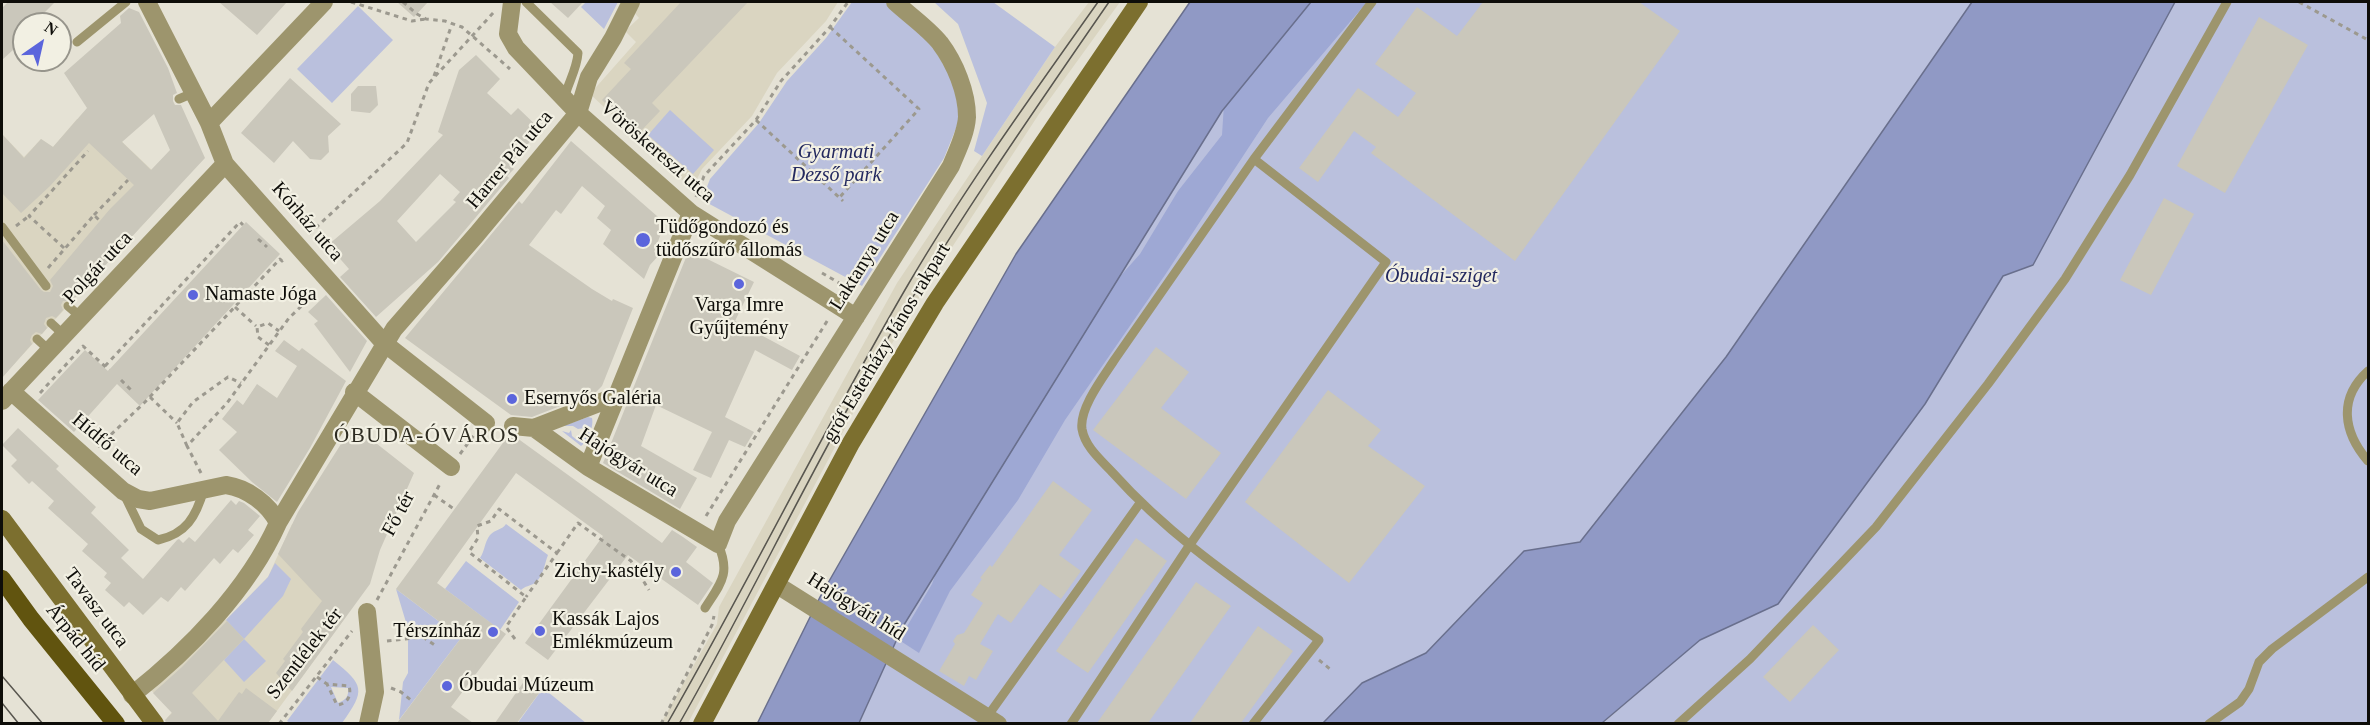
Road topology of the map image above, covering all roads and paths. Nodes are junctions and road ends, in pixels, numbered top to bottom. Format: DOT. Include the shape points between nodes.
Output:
graph roads {
  1 [pos="126,2"];
  2 [pos="147,2"];
  3 [pos="324,2"];
  4 [pos="351,2"];
  5 [pos="403,2"];
  6 [pos="512,2"];
  7 [pos="526,2"];
  8 [pos="631,2"];
  9 [pos="848,2"];
  10 [pos="895,2"];
  11 [pos="1139,2"];
  12 [pos="1372,2"];
  13 [pos="2227,2"];
  14 [pos="2299,2"];
  15 [pos="496,10"];
  16 [pos="426,19"];
  17 [pos="452,24"];
  18 [pos="830,27"];
  19 [pos="473,35"];
  20 [pos="2368,40"];
  21 [pos="77,42"];
  22 [pos="434,78"];
  23 [pos="564,99"];
  24 [pos="578,113"];
  25 [pos="756,120"];
  26 [pos="208,123"];
  27 [pos="88,151"];
  28 [pos="1254,159"];
  29 [pos="225,164"];
  30 [pos="128,180"];
  31 [pos="839,198"];
  32 [pos="843,201"];
  33 [pos="691,213"];
  34 [pos="94,215"];
  35 [pos="100,221"];
  36 [pos="242,222"];
  37 [pos="2,227"];
  38 [pos="258,239"];
  39 [pos="298,244"];
  40 [pos="267,247"];
  41 [pos="64,248"];
  42 [pos="41,275"];
  43 [pos="46,285"];
  44 [pos="848,288"];
  45 [pos="318,291"];
  46 [pos="68,306"];
  47 [pos="838,306"];
  48 [pos="235,307"];
  49 [pos="856,317"];
  50 [pos="82,318"];
  51 [pos="51,323"];
  52 [pos="257,327"];
  53 [pos="279,331"];
  54 [pos="65,336"];
  55 [pos="389,336"];
  56 [pos="269,345"];
  57 [pos="105,366"];
  58 [pos="109,370"];
  59 [pos="2368,371"];
  60 [pos="121,380"];
  61 [pos="241,383"];
  62 [pos="132,390"];
  63 [pos="354,392"];
  64 [pos="6,396"];
  65 [pos="617,396"];
  66 [pos="150,397"];
  67 [pos="28,406"];
  68 [pos="177,423"];
  69 [pos="486,423"];
  70 [pos="513,426"];
  71 [pos="534,428"];
  72 [pos="187,446"];
  73 [pos="85,459"];
  74 [pos="2368,461"];
  75 [pos="451,467"];
  76 [pos="588,467"];
  77 [pos="204,489"];
  78 [pos="123,491"];
  79 [pos="434,495"];
  80 [pos="1140,502"];
  81 [pos="454,509"];
  82 [pos="2,519"];
  83 [pos="278,523"];
  84 [pos="718,544"];
  85 [pos="1189,546"];
  86 [pos="556,553"];
  87 [pos="2368,577"];
  88 [pos="2,579"];
  89 [pos="388,582"];
  90 [pos="777,585"];
  91 [pos="649,590"];
  92 [pos="526,597"];
  93 [pos="705,608"];
  94 [pos="367,612"];
  95 [pos="710,628"];
  96 [pos="515,639"];
  97 [pos="370,644"];
  98 [pos="436,646"];
  99 [pos="317,677"];
  100 [pos="327,684"];
  101 [pos="132,694"];
  102 [pos="992,720"];
  103 [pos="1684,722"];
  104 [pos="116,723"];
  105 [pos="155,723"];
  106 [pos="280,723"];
  107 [pos="368,723"];
  108 [pos="661,723"];
  109 [pos="702,723"];
  110 [pos="1071,723"];
  111 [pos="1253,723"];
  112 [pos="2209,723"];
  1 -- 21 [label="lane"];
  2 -- 26 [label="street, Kórház utca" via="186,96"];
  3 -- 26 [label="street"];
  4 -- 16 [label="path" via="412,21"];
  5 -- 16 [label="path"];
  6 -- 23 [label="street, Vöröskereszt utca" via="508,34 516,48"];
  7 -- 23 [label="lane" via="578,53"];
  8 -- 24 [label="street, Harrer Pál utca" via="589,77"];
  9 -- 18 [label="path"];
  10 -- 49 [label="street, Laktanya utca" via="939,43 957,74 967,119 951,166"];
  11 -- 90 [label="main road, gróf Esterházy János rakpart" via="935,303 851,443"];
  12 -- 28 [label="lane"];
  13 -- 103 [label="lane" via="2130,175 2065,279 1988,384 1876,527"];
  14 -- 20 [label="path"];
  15 -- 19 [label="path"];
  16 -- 17 [label="path"];
  17 -- 19 [label="path"];
  17 -- 22 [label="path"];
  18 -- 25 [label="path" via="781,81"];
  18 -- 31 [label="path" via="919,109"];
  19 -- 22 [label="path"];
  22 -- 39 [label="path" via="407,143"];
  23 -- 24 [label="street, Vöröskereszt utca"];
  24 -- 33 [label="street, Vöröskereszt utca"];
  24 -- 55 [label="street, Harrer Pál utca"];
  25 -- 31 [label="path"];
  25 -- 33 [label="path" via="704,176"];
  26 -- 29 [label="street, Kórház utca"];
  27 -- 41 [label="path" via="29,216"];
  28 -- 80 [label="lane" via="1094,390 1085,410 1082,428 1090,449"];
  28 -- 85 [label="lane" via="1386,262"];
  29 -- 39 [label="street, Kórház utca"];
  29 -- 50 [label="street, Polgár utca"];
  30 -- 34 [label="path"];
  31 -- 32 [label="path"];
  33 -- 47 [label="street, Vöröskereszt utca"];
  33 -- 65 [label="street"];
  34 -- 35 [label="path"];
  34 -- 41 [label="path"];
  36 -- 57 [label="path"];
  37 -- 43 [label="lane"];
  38 -- 40 [label="path"];
  39 -- 48 [label="path"];
  39 -- 55 [label="street, Kórház utca"];
  41 -- 42 [label="path"];
  44 -- 47 [label="path"];
  45 -- 53 [label="path"];
  46 -- 50 [label="lane"];
  47 -- 49 [label="street, Vöröskereszt utca"];
  47 -- 84 [label="path" via="706,515"];
  48 -- 52 [label="path"];
  48 -- 66 [label="path"];
  49 -- 84 [label="street, Laktanya utca" via="727,521"];
  50 -- 54 [label="street, Polgár utca"];
  51 -- 54 [label="lane"];
  52 -- 53 [label="path" via="268,323"];
  52 -- 56 [label="path" via="258,337"];
  53 -- 56 [label="path"];
  54 -- 64 [label="street, Polgár utca" via="44,345"];
  55 -- 63 [label="street"];
  55 -- 69 [label="street"];
  56 -- 61 [label="path"];
  57 -- 58 [label="path"];
  57 -- 67 [label="path" via="83,345"];
  59 -- 74 [label="lane" via="2348,398 2348,425"];
  60 -- 62 [label="path"];
  61 -- 68 [label="path" via="228,377 193,402"];
  61 -- 72 [label="path"];
  63 -- 75 [label="street"];
  63 -- 83 [label="street"];
  64 -- 67 [label="street, Hídfő utca"];
  65 -- 71 [label="street"];
  65 -- 76 [label="street"];
  66 -- 68 [label="path"];
  66 -- 73 [label="path"];
  67 -- 73 [label="street, Hídfő utca"];
  68 -- 72 [label="path"];
  69 -- 75 [label="path, Fő tér"];
  70 -- 71 [label="street"];
  71 -- 76 [label="street, Hajógyár utca"];
  72 -- 77 [label="path" via="200,470"];
  73 -- 78 [label="street, Hídfő utca"];
  75 -- 79 [label="path, Fő tér"];
  76 -- 84 [label="street, Hajógyár utca"];
  77 -- 78 [label="street, Hídfő utca" via="150,501"];
  77 -- 78 [label="lane" via="198,511 175,536 158,540 141,530"];
  77 -- 83 [label="street, Hídfő utca" via="226,485 246,491 273,512"];
  79 -- 81 [label="path"];
  79 -- 89 [label="path, Fő tér"];
  80 -- 85 [label="lane"];
  80 -- 102 [label="lane"];
  82 -- 101 [label="main road, Tavasz utca"];
  83 -- 101 [label="street" via="266,550 235,594 191,641"];
  84 -- 93 [label="lane" via="725,561 723,580"];
  85 -- 110 [label="lane"];
  85 -- 111 [label="lane" via="1319,640"];
  86 -- 91 [label="path" via="578,523 631,561"];
  86 -- 92 [label="path"];
  86 -- 92 [label="path" via="499,509 491,521 477,526 478,538 469,552"];
  87 -- 112 [label="lane" via="2272,649 2259,662 2240,702"];
  88 -- 104 [label="main road, Árpád híd"];
  89 -- 94 [label="path, Szentlélek tér"];
  90 -- 102 [label="street, Hajógyári híd"];
  90 -- 109 [label="main road, gróf Esterházy János rakpart"];
  92 -- 96 [label="path" via="506,627"];
  94 -- 97 [label="street, Szentlélek tér"];
  94 -- 99 [label="path, Szentlélek tér"];
  95 -- 108 [label="path"];
  97 -- 98 [label="path" via="423,637"];
  97 -- 107 [label="street, Szentlélek tér" via="375,692"];
  99 -- 100 [label="path"];
  99 -- 106 [label="path, Szentlélek tér"];
  100 -- 100 [label="path" via="349,686 346,702 337,705"];
  101 -- 105 [label="main road, Tavasz utca"];
}
